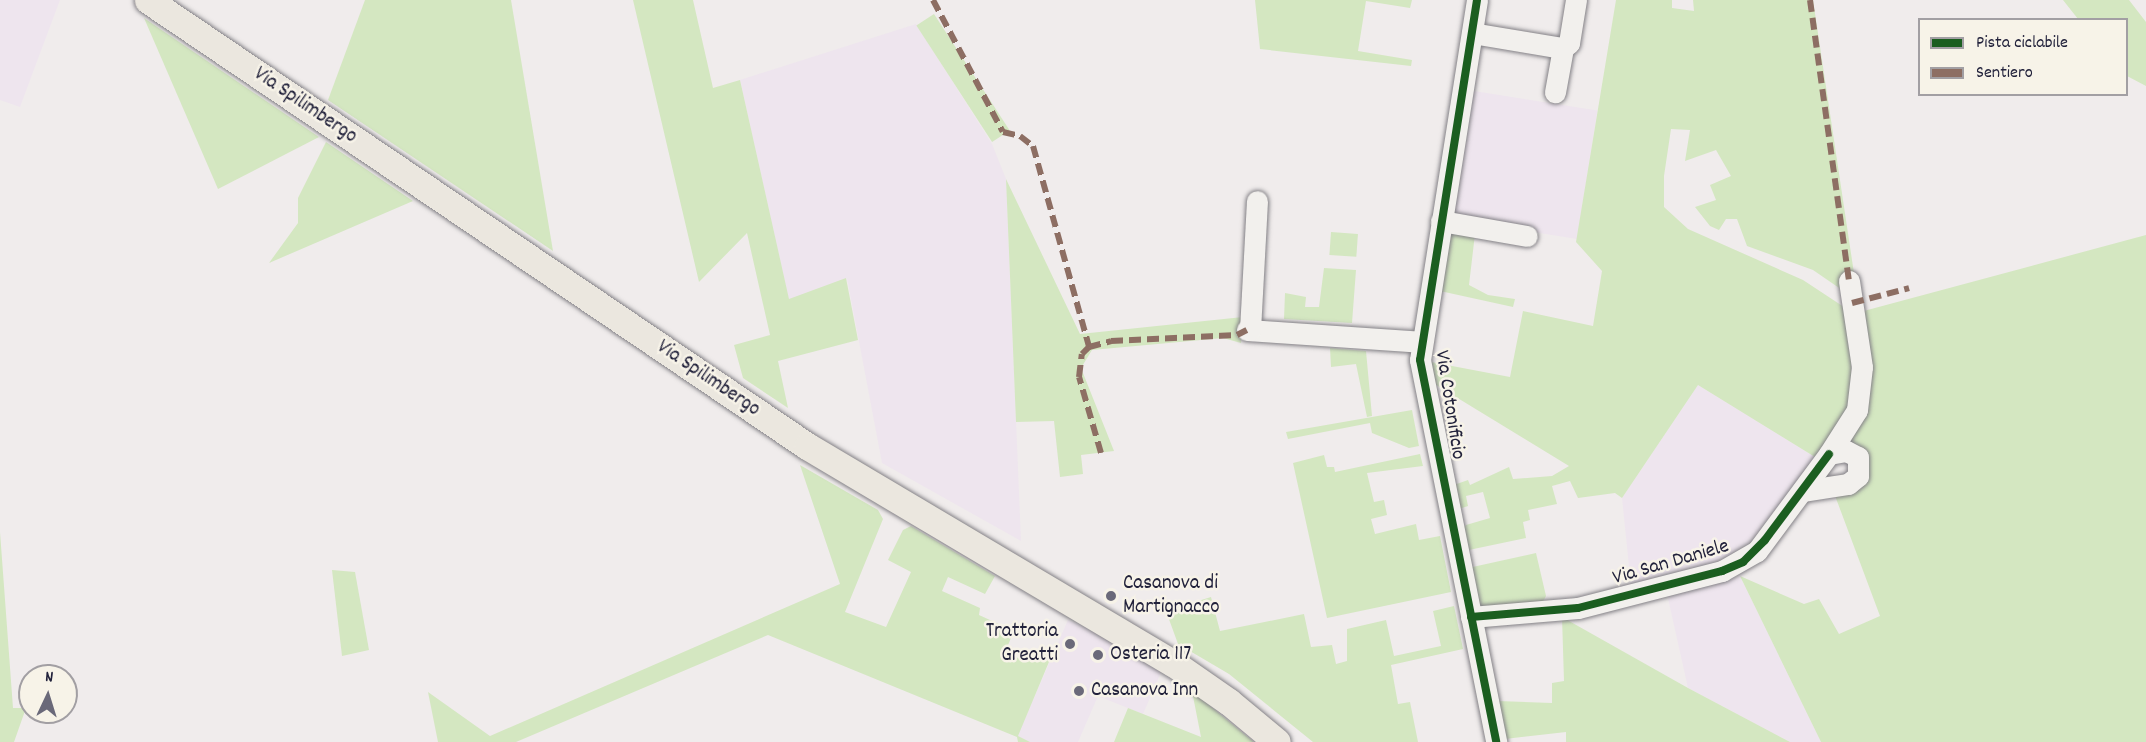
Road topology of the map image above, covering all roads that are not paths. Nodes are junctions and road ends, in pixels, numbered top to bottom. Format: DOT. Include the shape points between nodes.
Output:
graph roads {
  1 [pos="148,0"];
  2 [pos="1477,0"];
  3 [pos="1576,0"];
  4 [pos="1472,33"];
  5 [pos="1563,48"];
  6 [pos="1555,92"];
  7 [pos="1257,201"];
  8 [pos="1441,220"];
  9 [pos="1527,236"];
  10 [pos="1849,281"];
  11 [pos="1421,342"];
  12 [pos="1830,454"];
  13 [pos="1802,491"];
  14 [pos="1471,617"];
  15 [pos="1277,742"];
  16 [pos="1496,742"];
  1 -- 15 [label="main road, Via Spilimbergo" via="807,446 1173,663"];
  2 -- 4 [label="street, Via Cotonificio"];
  3 -- 5 [label="street" via="1569,43"];
  4 -- 5 [label="street"];
  4 -- 8 [label="street, Via Cotonificio"];
  5 -- 6 [label="street"];
  7 -- 11 [label="street, Via Cotonificio" via="1248,330"];
  8 -- 9 [label="street"];
  8 -- 11 [label="street, Via Cotonificio"];
  10 -- 12 [label="street, Via San Daniele" via="1862,385 1852,421"];
  11 -- 14 [label="street, Via Cotonificio" via="1423,382"];
  12 -- 13 [label="street, Via San Daniele"];
  12 -- 13 [label="street" via="1846,451 1858,457 1858,476 1848,484"];
  13 -- 14 [label="street, Via San Daniele" via="1757,551 1722,571 1578,608"];
  14 -- 16 [label="street, Via Cotonificio"];
}
